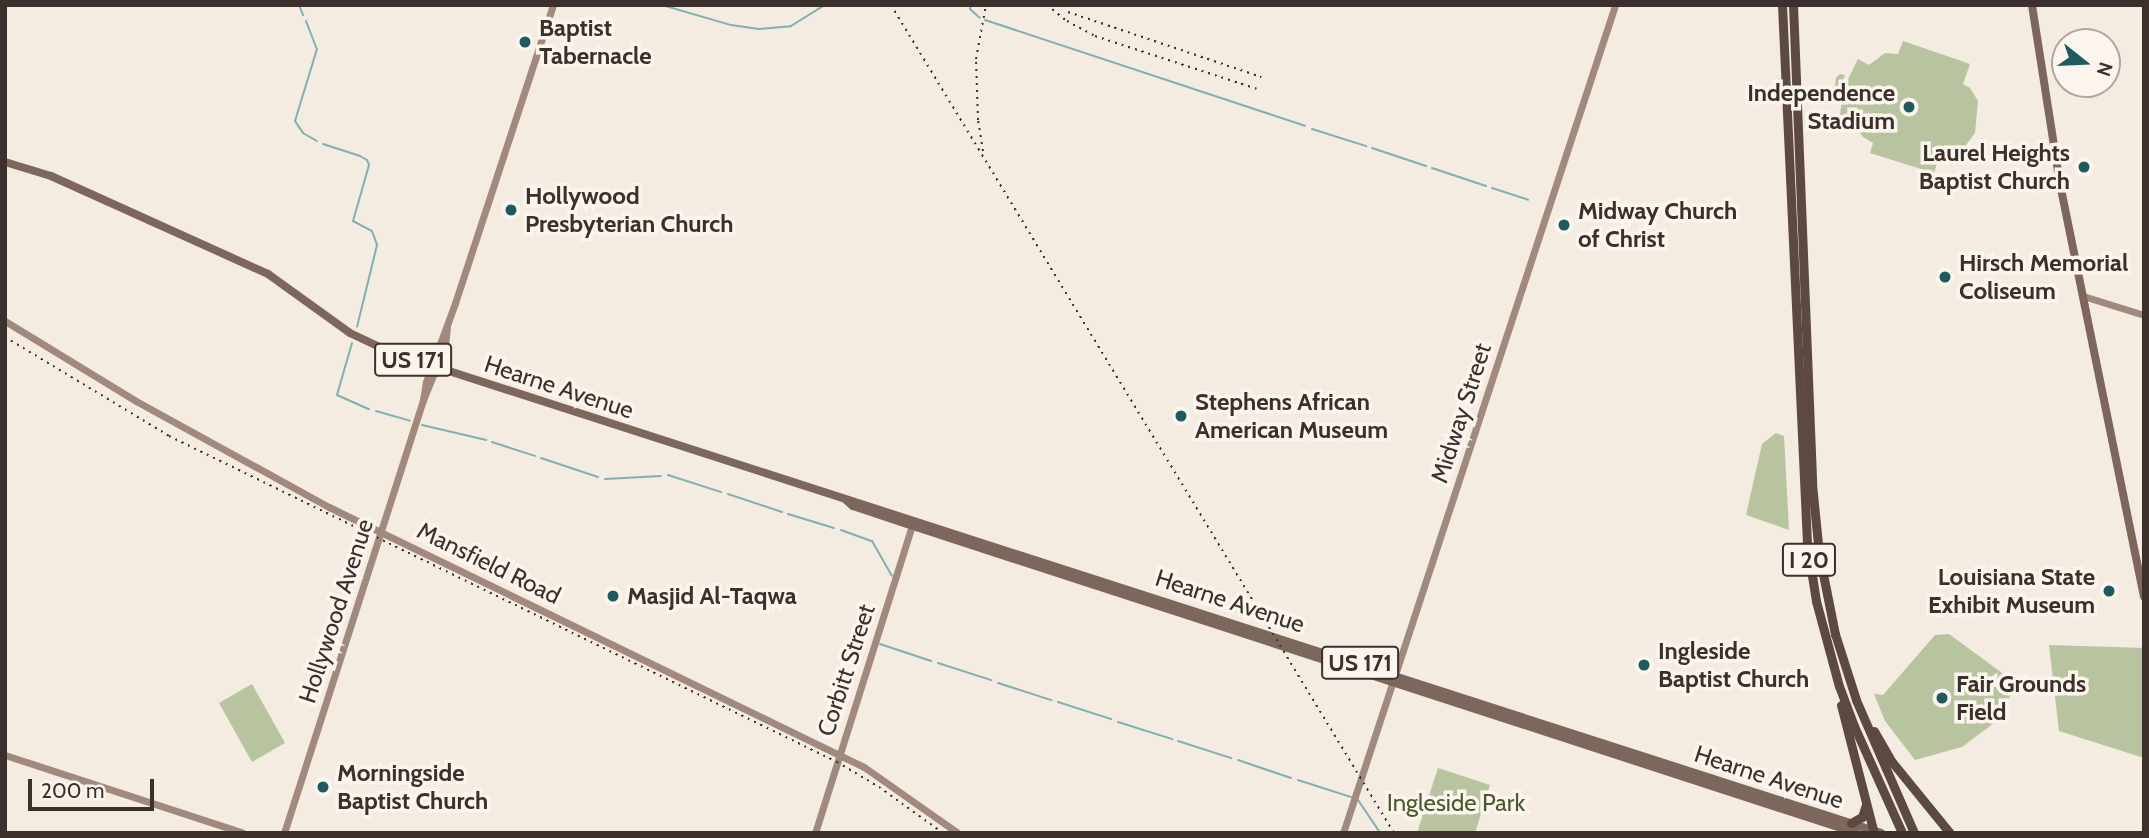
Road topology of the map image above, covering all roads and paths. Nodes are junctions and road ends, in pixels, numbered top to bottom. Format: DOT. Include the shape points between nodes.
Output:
graph roads {
  1 [pos="553,5"];
  2 [pos="1615,5"];
  3 [pos="1782,5"];
  4 [pos="1793,5"];
  5 [pos="2032,5"];
  6 [pos="5,162"];
  7 [pos="2083,296"];
  8 [pos="2144,314"];
  9 [pos="5,321"];
  10 [pos="435,366"];
  11 [pos="914,522"];
  12 [pos="381,532"];
  13 [pos="2144,597"];
  14 [pos="1835,634"];
  15 [pos="1393,678"];
  16 [pos="1839,685"];
  17 [pos="839,754"];
  18 [pos="5,755"];
  19 [pos="1866,803"];
  20 [pos="1853,828"];
  21 [pos="1901,829"];
  22 [pos="1913,831"];
  23 [pos="1876,832"];
  24 [pos="243,833"];
  25 [pos="284,833"];
  26 [pos="815,833"];
  27 [pos="958,833"];
  28 [pos="1343,833"];
  29 [pos="1950,833"];
  1 -- 10 [label="main road, Hollywood Avenue"];
  2 -- 15 [label="main road, Midway Street"];
  3 -- 16 [label="highway, I 20" via="1806,541 1816,601"];
  4 -- 14 [label="highway, I 20" via="1815,519"];
  5 -- 7 [label="main road"];
  6 -- 10 [label="main road, Hearne Avenue / US 171" via="51,176 268,274 350,333"];
  7 -- 8 [label="main road"];
  7 -- 13 [label="main road"];
  9 -- 12 [label="main road, Mansfield Road" via="147,407"];
  10 -- 11 [label="main road, Hearne Avenue / US 171" via="853,506"];
  10 -- 12 [label="main road, Hollywood Avenue"];
  11 -- 15 [label="main road, Hearne Avenue / US 171"];
  11 -- 17 [label="main road, Corbitt Street"];
  12 -- 17 [label="main road, Mansfield Road"];
  12 -- 25 [label="main road, Hollywood Avenue"];
  14 -- 22 [label="highway, I 20" via="1867,729"];
  14 -- 29 [label="highway" via="1882,747"];
  15 -- 20 [label="main road, Hearne Avenue / US 171"];
  15 -- 28 [label="main road, Midway Street"];
  16 -- 19 [label="highway"];
  16 -- 21 [label="highway, I 20"];
  17 -- 26 [label="main road, Corbitt Street"];
  17 -- 27 [label="main road, Mansfield Road"];
  18 -- 24 [label="main road"];
  19 -- 20 [label="highway"];
  19 -- 23 [label="highway"];
  20 -- 23 [label="main road, Hearne Avenue / US 171"];
}
